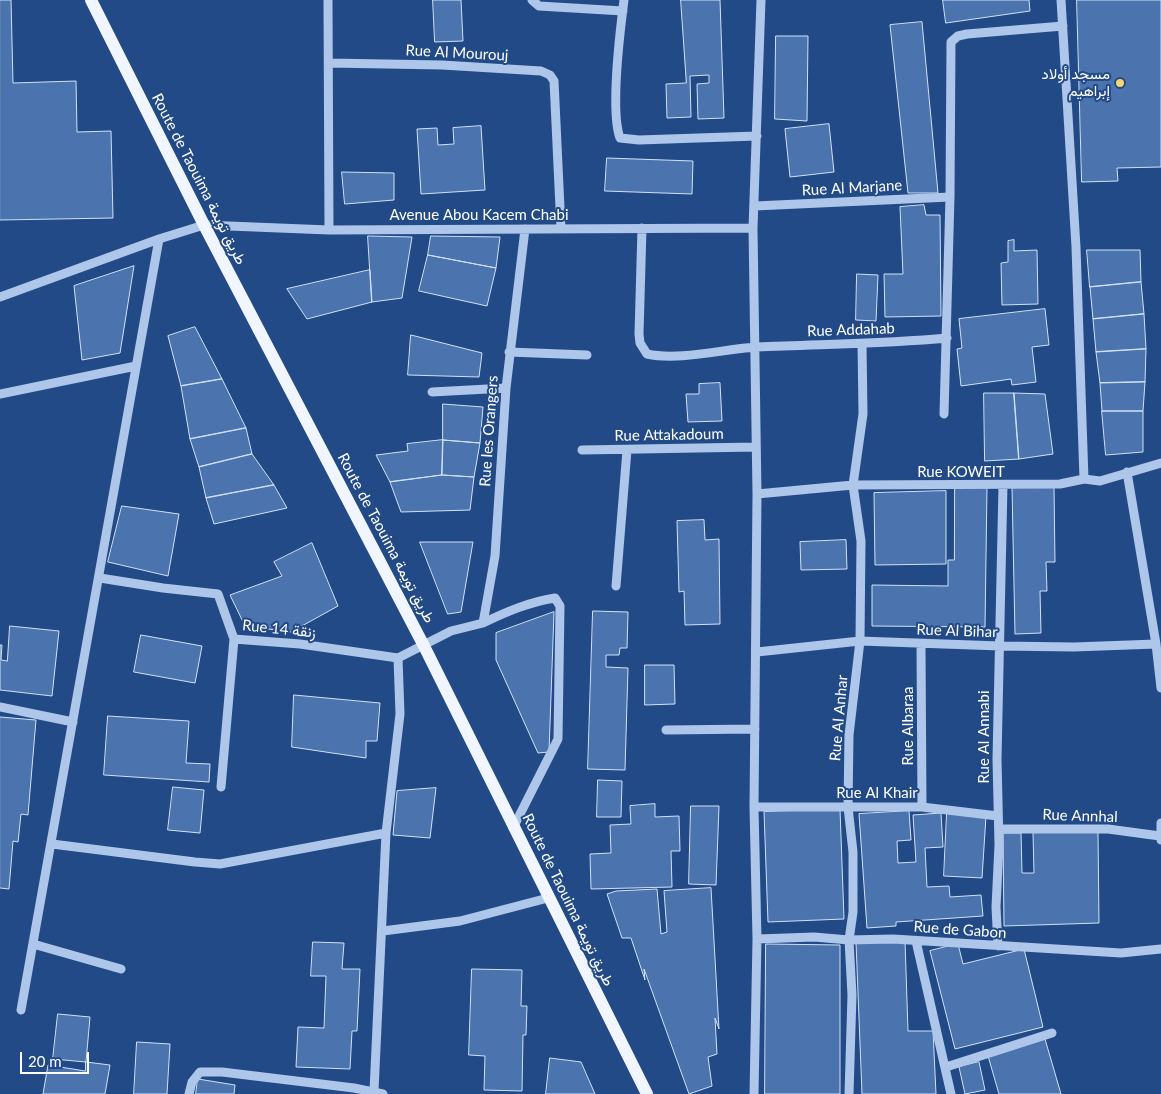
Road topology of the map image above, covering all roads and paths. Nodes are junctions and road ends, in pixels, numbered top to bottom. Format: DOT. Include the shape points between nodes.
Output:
graph roads {
  1 [pos="91,0"];
  2 [pos="328,0"];
  3 [pos="532,0"];
  4 [pos="624,0"];
  5 [pos="761,0"];
  6 [pos="1061,0"];
  7 [pos="623,10"];
  8 [pos="1063,26"];
  9 [pos="329,63"];
  10 [pos="757,136"];
  11 [pos="950,197"];
  12 [pos="755,206"];
  13 [pos="204,225"];
  14 [pos="642,228"];
  15 [pos="753,228"];
  16 [pos="525,229"];
  17 [pos="561,229"];
  18 [pos="329,230"];
  19 [pos="159,239"];
  20 [pos="0,296"];
  21 [pos="947,338"];
  22 [pos="862,344"];
  23 [pos="756,347"];
  24 [pos="509,352"];
  25 [pos="587,355"];
  26 [pos="136,366"];
  27 [pos="506,388"];
  28 [pos="432,392"];
  29 [pos="0,394"];
  30 [pos="944,414"];
  31 [pos="756,447"];
  32 [pos="582,450"];
  33 [pos="627,450"];
  34 [pos="1161,463"];
  35 [pos="1127,472"];
  36 [pos="1084,479"];
  37 [pos="1003,485"];
  38 [pos="853,486"];
  39 [pos="757,494"];
  40 [pos="100,578"];
  41 [pos="616,586"];
  42 [pos="483,623"];
  43 [pos="234,639"];
  44 [pos="860,641"];
  45 [pos="922,644"];
  46 [pos="1156,644"];
  47 [pos="424,646"];
  48 [pos="1000,646"];
  49 [pos="757,652"];
  50 [pos="398,658"];
  51 [pos="1161,688"];
  52 [pos="0,706"];
  53 [pos="73,722"];
  54 [pos="755,729"];
  55 [pos="666,730"];
  56 [pos="221,787"];
  57 [pos="754,807"];
  58 [pos="848,807"];
  59 [pos="922,807"];
  60 [pos="998,816"];
  61 [pos="1161,823"];
  62 [pos="513,828"];
  63 [pos="998,829"];
  64 [pos="386,833"];
  65 [pos="1160,838"];
  66 [pos="52,844"];
  67 [pos="548,898"];
  68 [pos="383,931"];
  69 [pos="757,939"];
  70 [pos="849,940"];
  71 [pos="916,941"];
  72 [pos="33,944"];
  73 [pos="998,946"];
  74 [pos="1161,949"];
  75 [pos="120,969"];
  76 [pos="22,1010"];
  77 [pos="1052,1033"];
  78 [pos="946,1068"];
  79 [pos="379,1092"];
  80 [pos="189,1094"];
  81 [pos="647,1094"];
  82 [pos="754,1094"];
  83 [pos="849,1094"];
  84 [pos="951,1094"];
  1 -- 13 [label="main road, Route de Taouima طريق تويمة"];
  2 -- 9 [label="street"];
  3 -- 7 [label="street" via="538,6"];
  4 -- 7 [label="street"];
  5 -- 10 [label="street"];
  6 -- 8 [label="street"];
  7 -- 10 [label="street" via="618,64 618,134 622,140"];
  8 -- 11 [label="street" via="967,34 952,40"];
  8 -- 36 [label="street"];
  9 -- 17 [label="street, Rue Al Mourouj" via="541,71 553,77"];
  9 -- 18 [label="street"];
  10 -- 12 [label="street"];
  11 -- 12 [label="street, Rue Al Marjane"];
  11 -- 21 [label="street"];
  12 -- 15 [label="street"];
  13 -- 18 [label="street, Avenue Abou Kacem Chabi"];
  13 -- 19 [label="street, Avenue Abou Kacem Chabi"];
  13 -- 47 [label="main road, Route de Taouima طريق تويمة"];
  14 -- 15 [label="street, Avenue Abou Kacem Chabi"];
  14 -- 17 [label="street, Avenue Abou Kacem Chabi"];
  14 -- 23 [label="street, Rue Addahab" via="639,334 643,350 652,355"];
  15 -- 23 [label="street"];
  16 -- 17 [label="street, Avenue Abou Kacem Chabi"];
  16 -- 18 [label="street, Avenue Abou Kacem Chabi"];
  16 -- 24 [label="street, Rue les Orangers"];
  19 -- 20 [label="street, Avenue Abou Kacem Chabi"];
  19 -- 26 [label="street"];
  21 -- 22 [label="street, Rue Addahab"];
  21 -- 30 [label="street"];
  22 -- 23 [label="street, Rue Addahab"];
  22 -- 38 [label="street, Rue Al Anhar" via="863,414"];
  23 -- 31 [label="street"];
  24 -- 25 [label="street"];
  24 -- 27 [label="street, Rue les Orangers"];
  26 -- 29 [label="street"];
  26 -- 40 [label="street"];
  27 -- 28 [label="street"];
  27 -- 42 [label="street, Rue les Orangers" via="495,556"];
  31 -- 33 [label="street, Rue Attakadoum"];
  31 -- 39 [label="street"];
  32 -- 33 [label="street, Rue Attakadoum"];
  33 -- 41 [label="street"];
  34 -- 35 [label="street, Rue KOWEIT"];
  35 -- 36 [label="street, Rue KOWEIT" via="1100,482"];
  35 -- 46 [label="street"];
  36 -- 37 [label="street, Rue KOWEIT" via="1060,484"];
  37 -- 38 [label="street, Rue KOWEIT"];
  37 -- 48 [label="street, Rue Al Annabi"];
  38 -- 39 [label="street, Rue KOWEIT"];
  38 -- 44 [label="street, Rue Al Anhar" via="862,541"];
  39 -- 49 [label="street"];
  40 -- 43 [label="street, Rue 14 زنقة" via="218,594"];
  40 -- 53 [label="street"];
  42 -- 47 [label="street" via="451,631"];
  42 -- 62 [label="street" via="508,611 545,600 555,598 560,606 558,739"];
  43 -- 50 [label="street, Rue 14 زنقة" via="300,644"];
  43 -- 56 [label="street"];
  44 -- 45 [label="street, Rue Al Bihar"];
  44 -- 49 [label="street, Rue Al Bihar"];
  44 -- 58 [label="street, Rue Al Anhar" via="848,734"];
  45 -- 48 [label="street, Rue Al Bihar"];
  45 -- 59 [label="street, Rue Albaraa"];
  46 -- 48 [label="street, Rue Al Bihar"];
  46 -- 51 [label="street"];
  47 -- 50 [label="street"];
  47 -- 62 [label="main road, Route de Taouima طريق تويمة"];
  48 -- 60 [label="street, Rue Al Annabi"];
  49 -- 54 [label="street"];
  50 -- 64 [label="street" via="400,714"];
  52 -- 53 [label="street"];
  53 -- 66 [label="street"];
  54 -- 55 [label="street"];
  54 -- 57 [label="street"];
  57 -- 58 [label="street, Rue Al Khair"];
  57 -- 69 [label="street"];
  58 -- 59 [label="street, Rue Al Khair"];
  58 -- 70 [label="street, Rue Al Anhar" via="853,860 853,912"];
  59 -- 60 [label="street, Rue Al Khair"];
  60 -- 63 [label="street, Rue Al Annabi"];
  61 -- 65 [label="street"];
  62 -- 67 [label="main road, Route de Taouima طريق تويمة"];
  63 -- 65 [label="street, Rue Annhal" via="1108,829"];
  63 -- 73 [label="street, Rue Al Annabi"];
  64 -- 66 [label="street" via="220,864"];
  64 -- 68 [label="street"];
  66 -- 72 [label="street"];
  67 -- 68 [label="street" via="460,921"];
  67 -- 81 [label="main road, Route de Taouima طريق تويمة"];
  68 -- 79 [label="street"];
  69 -- 70 [label="street, Rue de Gabon" via="814,937"];
  69 -- 82 [label="street"];
  70 -- 71 [label="street, Rue de Gabon" via="893,938"];
  70 -- 83 [label="street, Rue Al Anhar" via="852,995"];
  71 -- 73 [label="street, Rue de Gabon"];
  71 -- 78 [label="street"];
  72 -- 75 [label="street"];
  72 -- 76 [label="street"];
  73 -- 74 [label="street, Rue de Gabon" via="1121,953"];
  77 -- 78 [label="street"];
  78 -- 84 [label="street"];
  79 -- 80 [label="street" via="200,1072 192,1082"];
}
